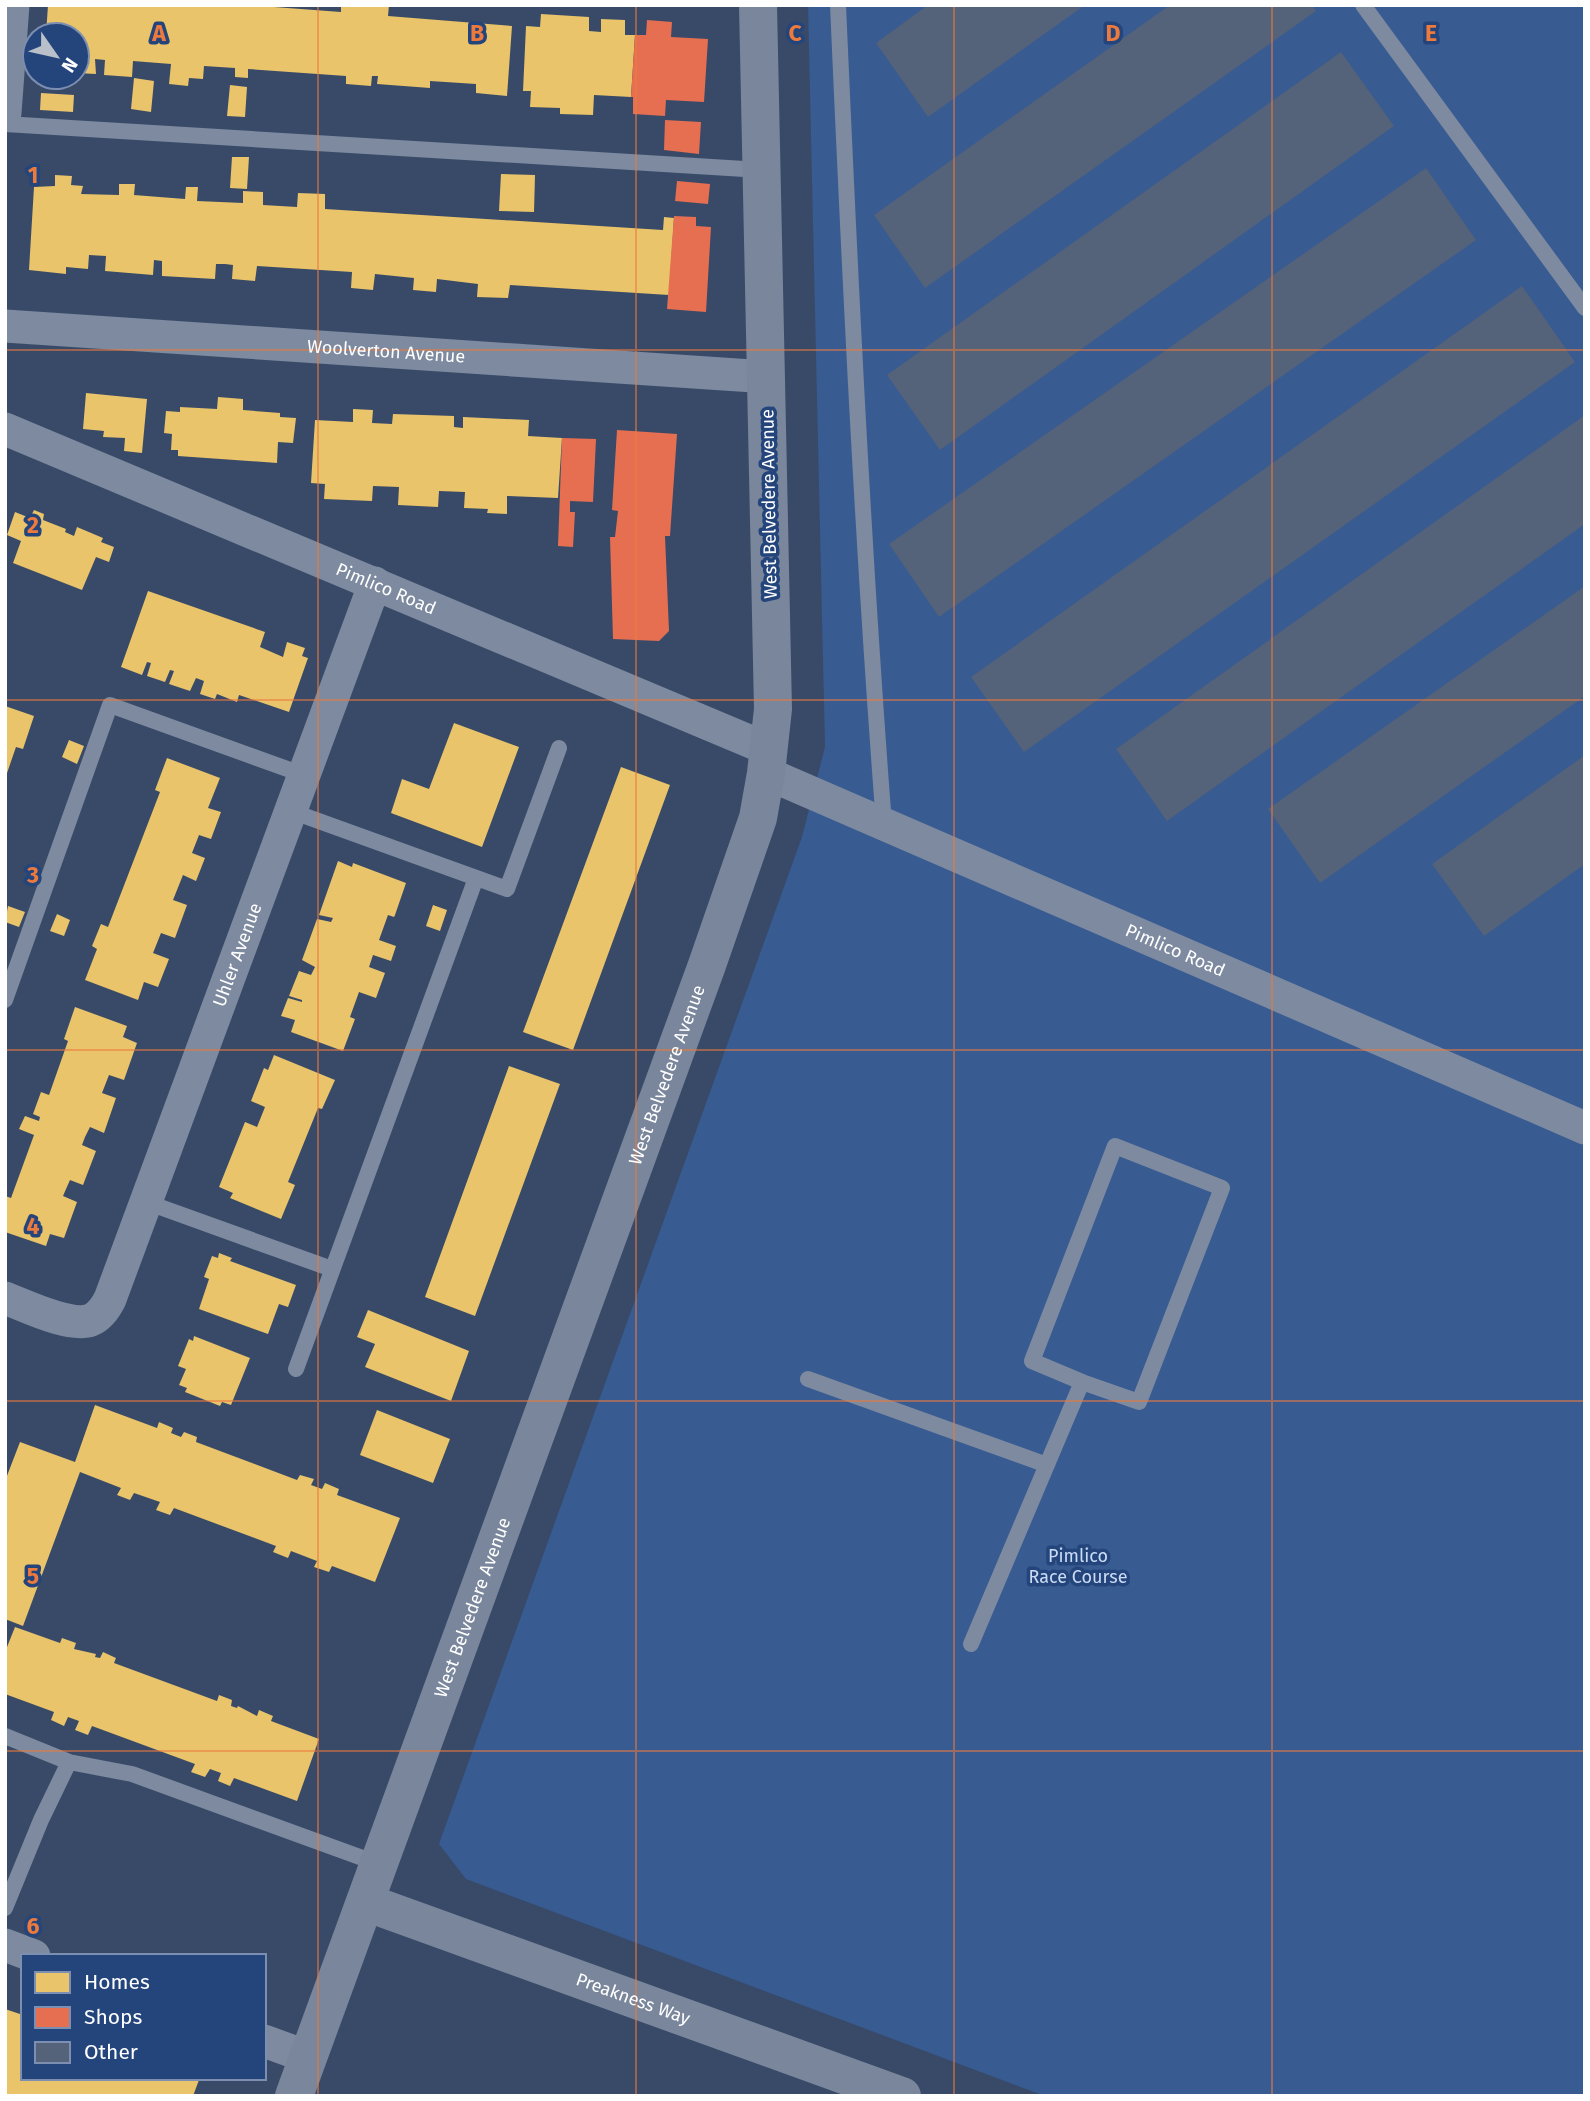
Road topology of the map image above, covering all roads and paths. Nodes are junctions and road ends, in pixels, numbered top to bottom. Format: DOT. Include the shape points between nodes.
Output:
graph roads {
  1 [pos="13,5"];
  2 [pos="758,5"];
  3 [pos="838,5"];
  4 [pos="1363,5"];
  5 [pos="5,113"];
  6 [pos="5,124"];
  7 [pos="762,171"];
  8 [pos="1585,308"];
  9 [pos="5,326"];
  10 [pos="768,377"];
  11 [pos="5,429"];
  12 [pos="375,583"];
  13 [pos="559,748"];
  14 [pos="767,761"];
  15 [pos="304,775"];
  16 [pos="291,811"];
  17 [pos="884,824"];
  18 [pos="475,878"];
  19 [pos="5,1000"];
  20 [pos="1585,1128"];
  21 [pos="146,1202"];
  22 [pos="332,1269"];
  23 [pos="5,1298"];
  24 [pos="296,1369"];
  25 [pos="808,1379"];
  26 [pos="1082,1382"];
  27 [pos="1046,1465"];
  28 [pos="971,1644"];
  29 [pos="5,1736"];
  30 [pos="69,1762"];
  31 [pos="379,1864"];
  32 [pos="365,1902"];
  33 [pos="5,1908"];
  34 [pos="5,1945"];
  35 [pos="29,1954"];
  36 [pos="266,2042"];
  37 [pos="308,2057"];
  38 [pos="293,2096"];
  39 [pos="902,2096"];
  1 -- 5 [label="street"];
  2 -- 7 [label="main road, West Belvedere Avenue"];
  3 -- 17 [label="lane" via="870,638"];
  4 -- 8 [label="lane"];
  6 -- 7 [label="lane"];
  7 -- 10 [label="main road, West Belvedere Avenue"];
  9 -- 10 [label="street, Woolverton Avenue"];
  10 -- 14 [label="main road, West Belvedere Avenue" via="773,709"];
  11 -- 12 [label="street, Pimlico Road"];
  12 -- 14 [label="street, Pimlico Road"];
  12 -- 15 [label="street, Uhler Avenue"];
  13 -- 18 [label="lane" via="507,889"];
  14 -- 17 [label="street, Pimlico Road"];
  14 -- 31 [label="main road, West Belvedere Avenue" via="758,818 738,878"];
  15 -- 16 [label="street, Uhler Avenue"];
  15 -- 19 [label="lane" via="110,705"];
  16 -- 18 [label="lane"];
  16 -- 21 [label="street, Uhler Avenue"];
  17 -- 20 [label="street, Pimlico Road"];
  18 -- 22 [label="lane"];
  21 -- 22 [label="lane"];
  21 -- 23 [label="street, Uhler Avenue" via="110,1299 92,1320 75,1321"];
  22 -- 24 [label="lane"];
  25 -- 27 [label="lane"];
  26 -- 26 [label="lane" via="1139,1402 1222,1188 1115,1146 1032,1361"];
  26 -- 27 [label="lane"];
  27 -- 28 [label="lane"];
  29 -- 30 [label="lane"];
  30 -- 31 [label="lane" via="132,1774"];
  30 -- 33 [label="lane"];
  31 -- 32 [label="main road, West Belvedere Avenue"];
  32 -- 37 [label="main road, West Belvedere Avenue"];
  32 -- 39 [label="main road, Preakness Way"];
  34 -- 35 [label="street"];
  36 -- 37 [label="street"];
  37 -- 38 [label="main road, West Belvedere Avenue"];
}
